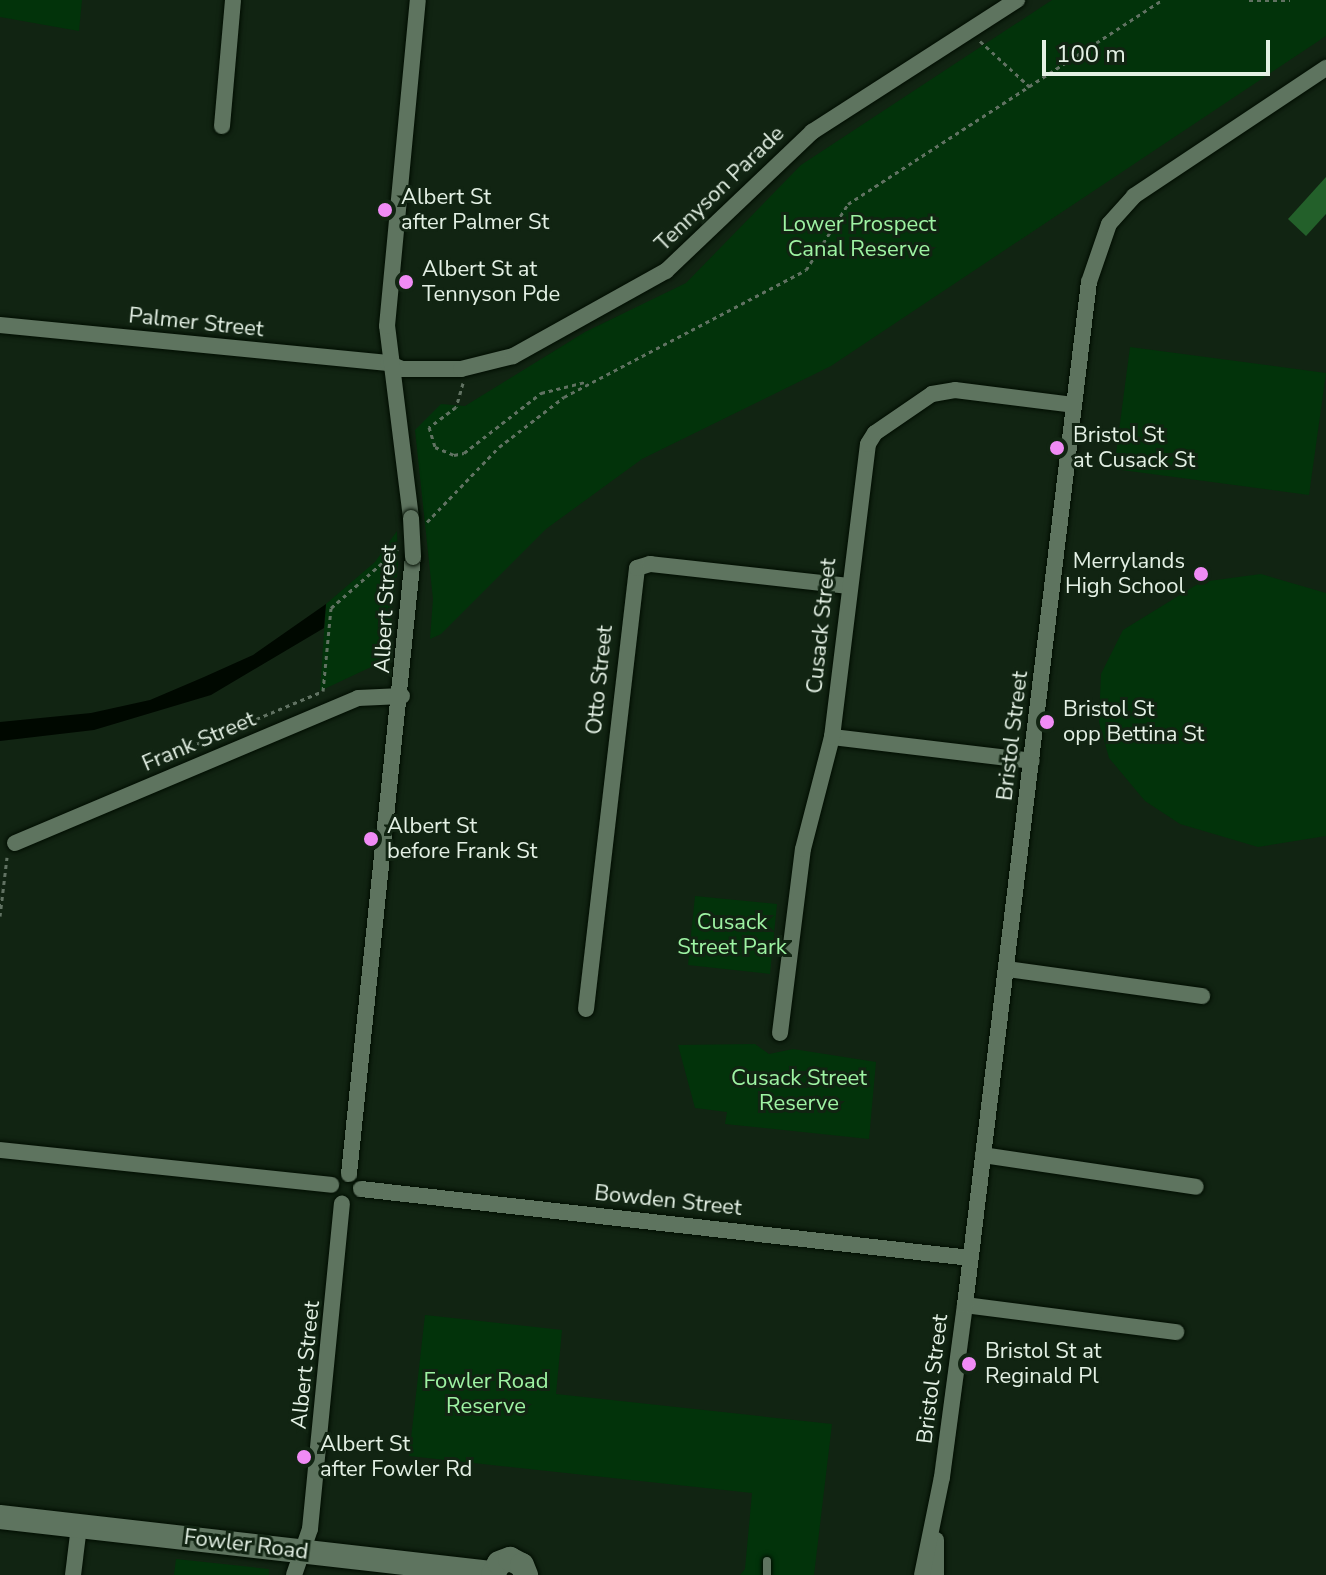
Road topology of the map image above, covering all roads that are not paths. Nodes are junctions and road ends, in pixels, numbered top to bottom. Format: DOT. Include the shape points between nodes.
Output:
graph roads {
  1 [pos="233,0"];
  2 [pos="418,0"];
  3 [pos="1017,0"];
  4 [pos="1326,68"];
  5 [pos="222,126"];
  6 [pos="0,325"];
  7 [pos="388,363"];
  8 [pos="1073,405"];
  9 [pos="848,586"];
  10 [pos="402,696"];
  11 [pos="832,737"];
  12 [pos="1032,761"];
  13 [pos="15,843"];
  14 [pos="1007,969"];
  15 [pos="1202,996"];
  16 [pos="586,1009"];
  17 [pos="780,1033"];
  18 [pos="0,1150"];
  19 [pos="983,1155"];
  20 [pos="349,1174"];
  21 [pos="331,1185"];
  22 [pos="1196,1187"];
  23 [pos="361,1189"];
  24 [pos="342,1204"];
  25 [pos="970,1258"];
  26 [pos="965,1305"];
  27 [pos="1176,1332"];
  28 [pos="0,1517"];
  29 [pos="935,1522"];
  30 [pos="79,1526"];
  31 [pos="302,1551"];
  32 [pos="767,1561"];
  33 [pos="493,1574"];
  34 [pos="73,1575"];
  35 [pos="294,1575"];
  36 [pos="526,1575"];
  37 [pos="767,1575"];
  38 [pos="922,1575"];
  39 [pos="936,1575"];
  1 -- 5 [label="street"];
  2 -- 7 [label="street, Albert Street" via="387,326"];
  3 -- 7 [label="street, Tennyson Parade" via="812,132 666,271 513,356 461,369 402,369"];
  4 -- 8 [label="street, Bristol Street" via="1150,184 1109,224 1089,282"];
  6 -- 7 [label="street, Palmer Street"];
  7 -- 10 [label="street, Albert Street, bridge" via="419,520"];
  8 -- 9 [label="street, Cusack Street" via="955,390 932,394 875,433 866,453"];
  8 -- 12 [label="street, Bristol Street"];
  9 -- 11 [label="street, Cusack Street"];
  9 -- 16 [label="street, Otto Street" via="650,564 637,568"];
  10 -- 13 [label="street, Frank Street" via="358,698"];
  10 -- 20 [label="street, Albert Street"];
  11 -- 12 [label="street"];
  11 -- 17 [label="street, Cusack Street" via="803,849"];
  12 -- 14 [label="street, Bristol Street"];
  14 -- 15 [label="street"];
  14 -- 19 [label="street, Bristol Street"];
  18 -- 21 [label="street"];
  19 -- 22 [label="street"];
  19 -- 25 [label="street, Bristol Street"];
  20 -- 21 [label="street" via="336,1177"];
  20 -- 23 [label="street"];
  21 -- 24 [label="street" via="332,1197"];
  23 -- 24 [label="street" via="353,1203"];
  23 -- 25 [label="street, Bowden Street"];
  24 -- 31 [label="street, Albert Street" via="310,1529"];
  25 -- 26 [label="street, Bristol Street"];
  26 -- 27 [label="street"];
  26 -- 29 [label="street, Bristol Street"];
  28 -- 30 [label="main road, Fowler Road"];
  29 -- 38 [label="street, Bristol Street"];
  29 -- 39 [label="street, Bristol Street"];
  30 -- 31 [label="main road, Fowler Road"];
  30 -- 34 [label="street"];
  31 -- 33 [label="main road, Fowler Road"];
  31 -- 35 [label="street, Albert Street"];
  32 -- 37 [label="lane"];
  33 -- 36 [label="main road, Fowler Road" via="499,1563 510,1559 522,1565"];
}
